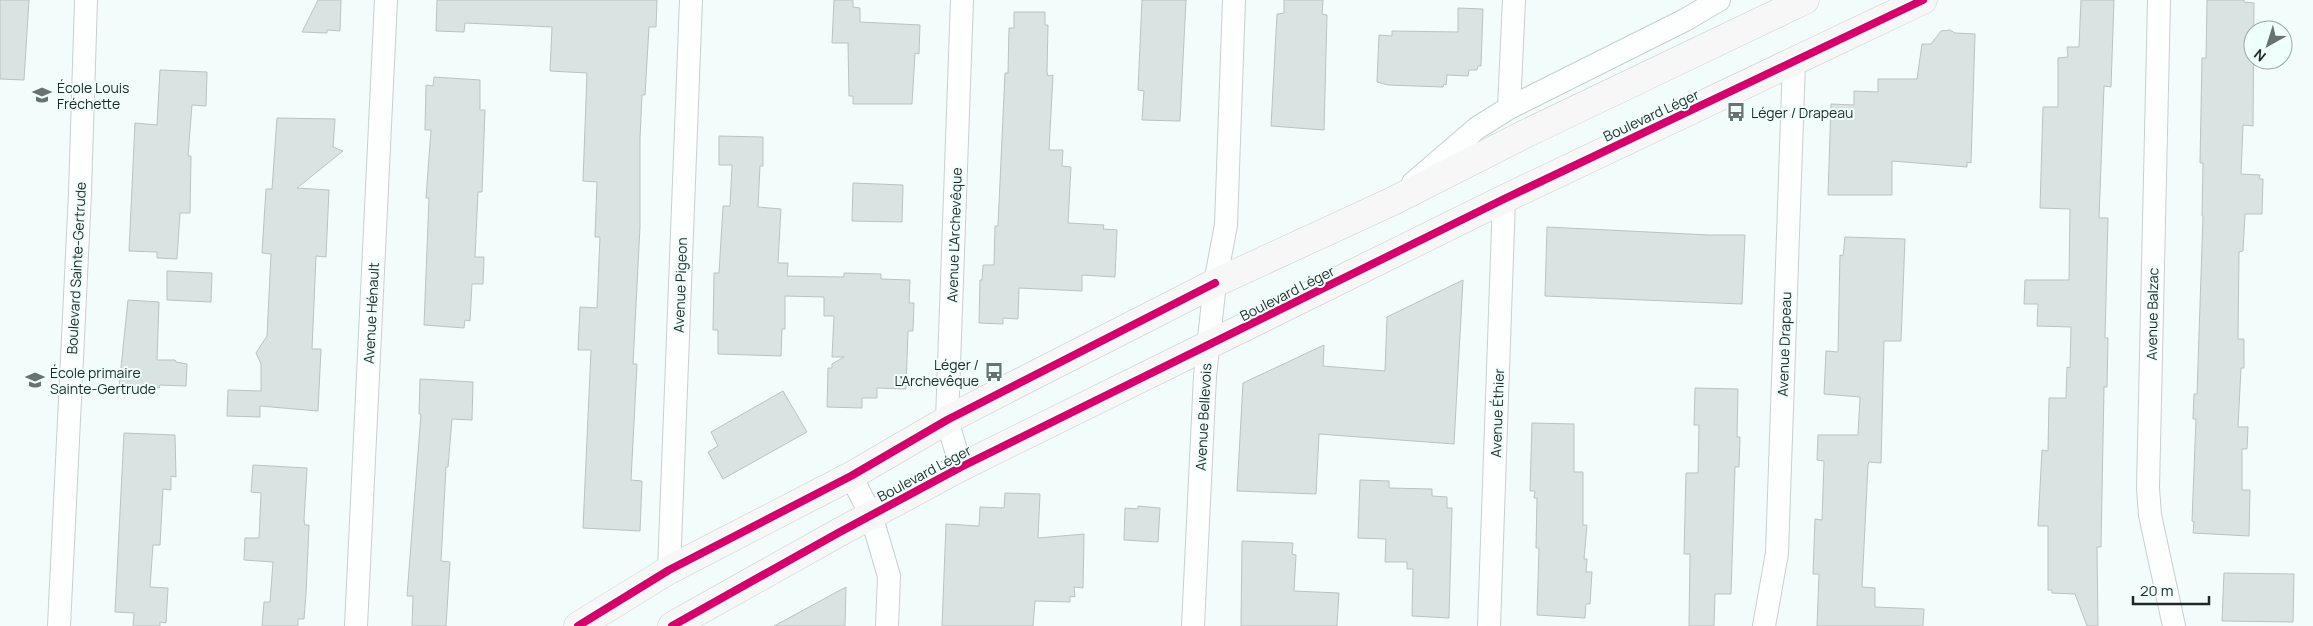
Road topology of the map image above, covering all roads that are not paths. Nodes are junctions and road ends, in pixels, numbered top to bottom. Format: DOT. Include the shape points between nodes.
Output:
graph roads {
  1 [pos="86,0"];
  2 [pos="386,0"];
  3 [pos="691,0"];
  4 [pos="962,0"];
  5 [pos="1234,0"];
  6 [pos="1514,0"];
  7 [pos="1719,0"];
  8 [pos="1805,0"];
  9 [pos="1923,0"];
  10 [pos="2159,0"];
  11 [pos="1794,61"];
  12 [pos="1509,108"];
  13 [pos="1504,199"];
  14 [pos="1394,201"];
  15 [pos="1215,283"];
  16 [pos="1207,347"];
  17 [pos="947,420"];
  18 [pos="961,467"];
  19 [pos="851,476"];
  20 [pos="871,515"];
  21 [pos="669,570"];
  22 [pos="59,626"];
  23 [pos="356,626"];
  24 [pos="578,626"];
  25 [pos="672,626"];
  26 [pos="887,626"];
  27 [pos="1193,626"];
  28 [pos="1489,626"];
  29 [pos="1764,626"];
  30 [pos="2174,626"];
  1 -- 22 [label="street, Boulevard Sainte-Gertrude"];
  2 -- 23 [label="street, Avenue Hénault"];
  3 -- 21 [label="street, Avenue Pigeon"];
  4 -- 17 [label="street, Avenue L'Archevêque"];
  5 -- 15 [label="street, Avenue Bellevois" via="1226,225"];
  6 -- 12 [label="street"];
  7 -- 12 [label="street"];
  8 -- 14 [label="main road" via="1527,133"];
  9 -- 11 [label="main road, Boulevard Léger"];
  10 -- 30 [label="street, Avenue Balzac" via="2148,488 2150,516"];
  11 -- 13 [label="main road, Boulevard Léger"];
  11 -- 29 [label="street, Avenue Drapeau" via="1777,553"];
  12 -- 14 [label="street" via="1477,128"];
  13 -- 16 [label="main road, Boulevard Léger"];
  13 -- 28 [label="street, Avenue Éthier"];
  14 -- 15 [label="main road"];
  15 -- 16 [label="street, Avenue Bellevois"];
  15 -- 17 [label="main road"];
  16 -- 18 [label="main road, Boulevard Léger"];
  16 -- 27 [label="street, Avenue Bellevois"];
  17 -- 18 [label="street, Avenue L'Archevêque"];
  17 -- 19 [label="main road"];
  18 -- 20 [label="main road, Boulevard Léger"];
  19 -- 20 [label="street"];
  19 -- 21 [label="main road"];
  20 -- 25 [label="main road, Boulevard Léger"];
  20 -- 26 [label="street" via="889,576"];
  21 -- 24 [label="main road"];
}
